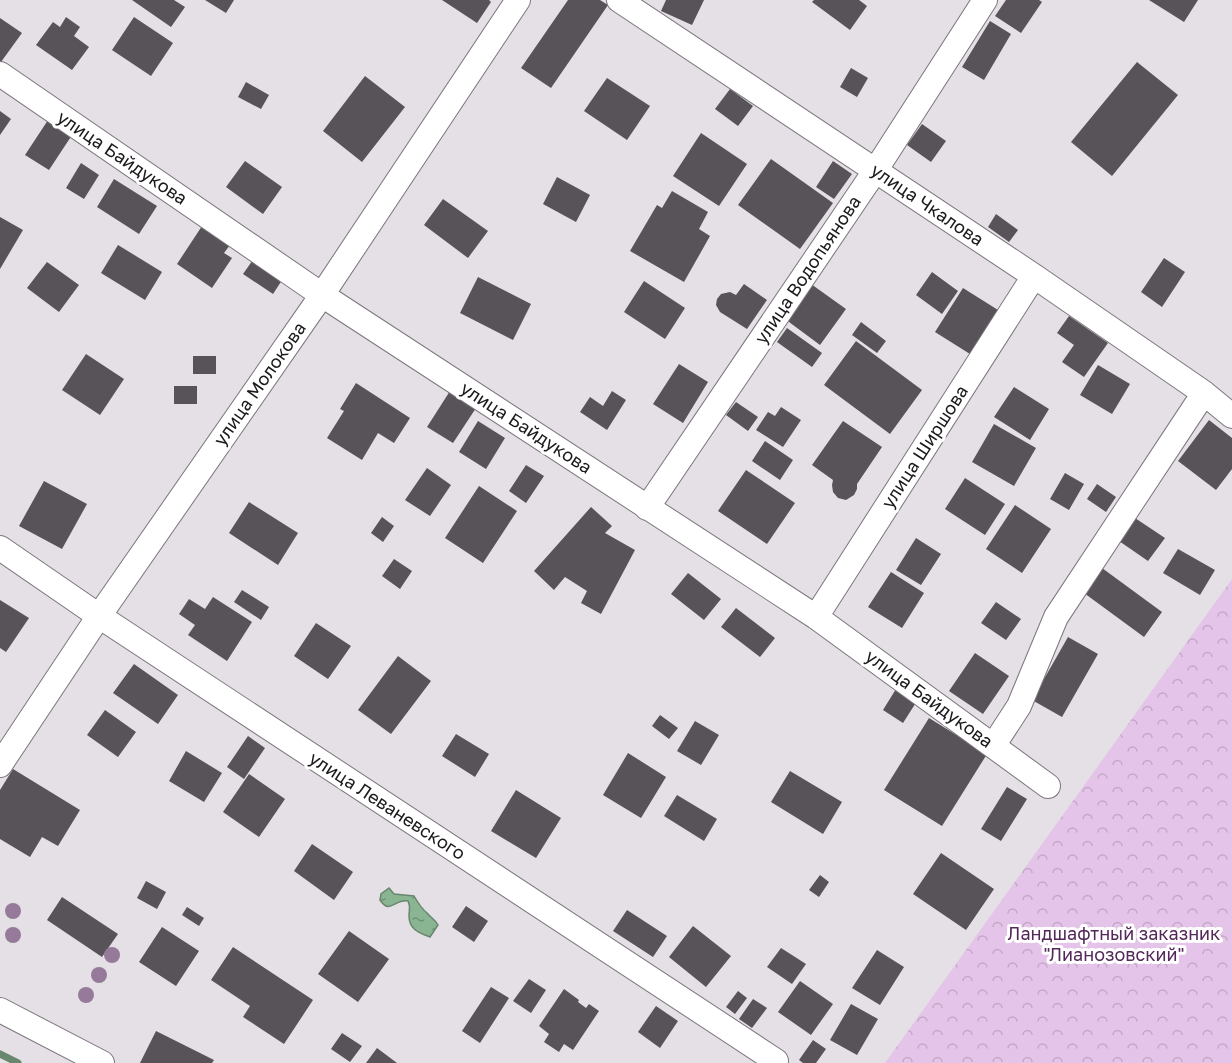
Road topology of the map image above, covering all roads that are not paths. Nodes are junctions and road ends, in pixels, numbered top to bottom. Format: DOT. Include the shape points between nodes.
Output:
graph roads {
  1 [pos="518,0"];
  2 [pos="619,0"];
  3 [pos="985,0"];
  4 [pos="0,74"];
  5 [pos="875,171"];
  6 [pos="1034,276"];
  7 [pos="322,295"];
  8 [pos="1203,393"];
  9 [pos="1232,416"];
  10 [pos="647,508"];
  11 [pos="0,548"];
  12 [pos="99,616"];
  13 [pos="816,617"];
  14 [pos="993,746"];
  15 [pos="0,765"];
  16 [pos="1048,786"];
  17 [pos="0,1010"];
  18 [pos="776,1061"];
  19 [pos="102,1063"];
  1 -- 7 [label="street, улица Молокова"];
  2 -- 5 [label="street, улица Чкалова"];
  3 -- 5 [label="street, улица Водопьянова"];
  4 -- 7 [label="street, улица Байдукова"];
  5 -- 6 [label="street, улица Чкалова"];
  5 -- 10 [label="street, улица Водопьянова"];
  6 -- 8 [label="street, улица Чкалова"];
  6 -- 13 [label="street, улица Ширшова"];
  7 -- 10 [label="street, улица Байдукова"];
  7 -- 12 [label="street, улица Молокова"];
  8 -- 9 [label="street, улица Чкалова"];
  8 -- 14 [label="street" via="1056,617 1019,706"];
  10 -- 13 [label="street, улица Байдукова"];
  11 -- 12 [label="street, улица Леваневского"];
  12 -- 15 [label="street, улица Молокова"];
  12 -- 18 [label="street, улица Леваневского"];
  13 -- 14 [label="street, улица Байдукова"];
  14 -- 16 [label="street, улица Байдукова"];
  17 -- 19 [label="street"];
}
